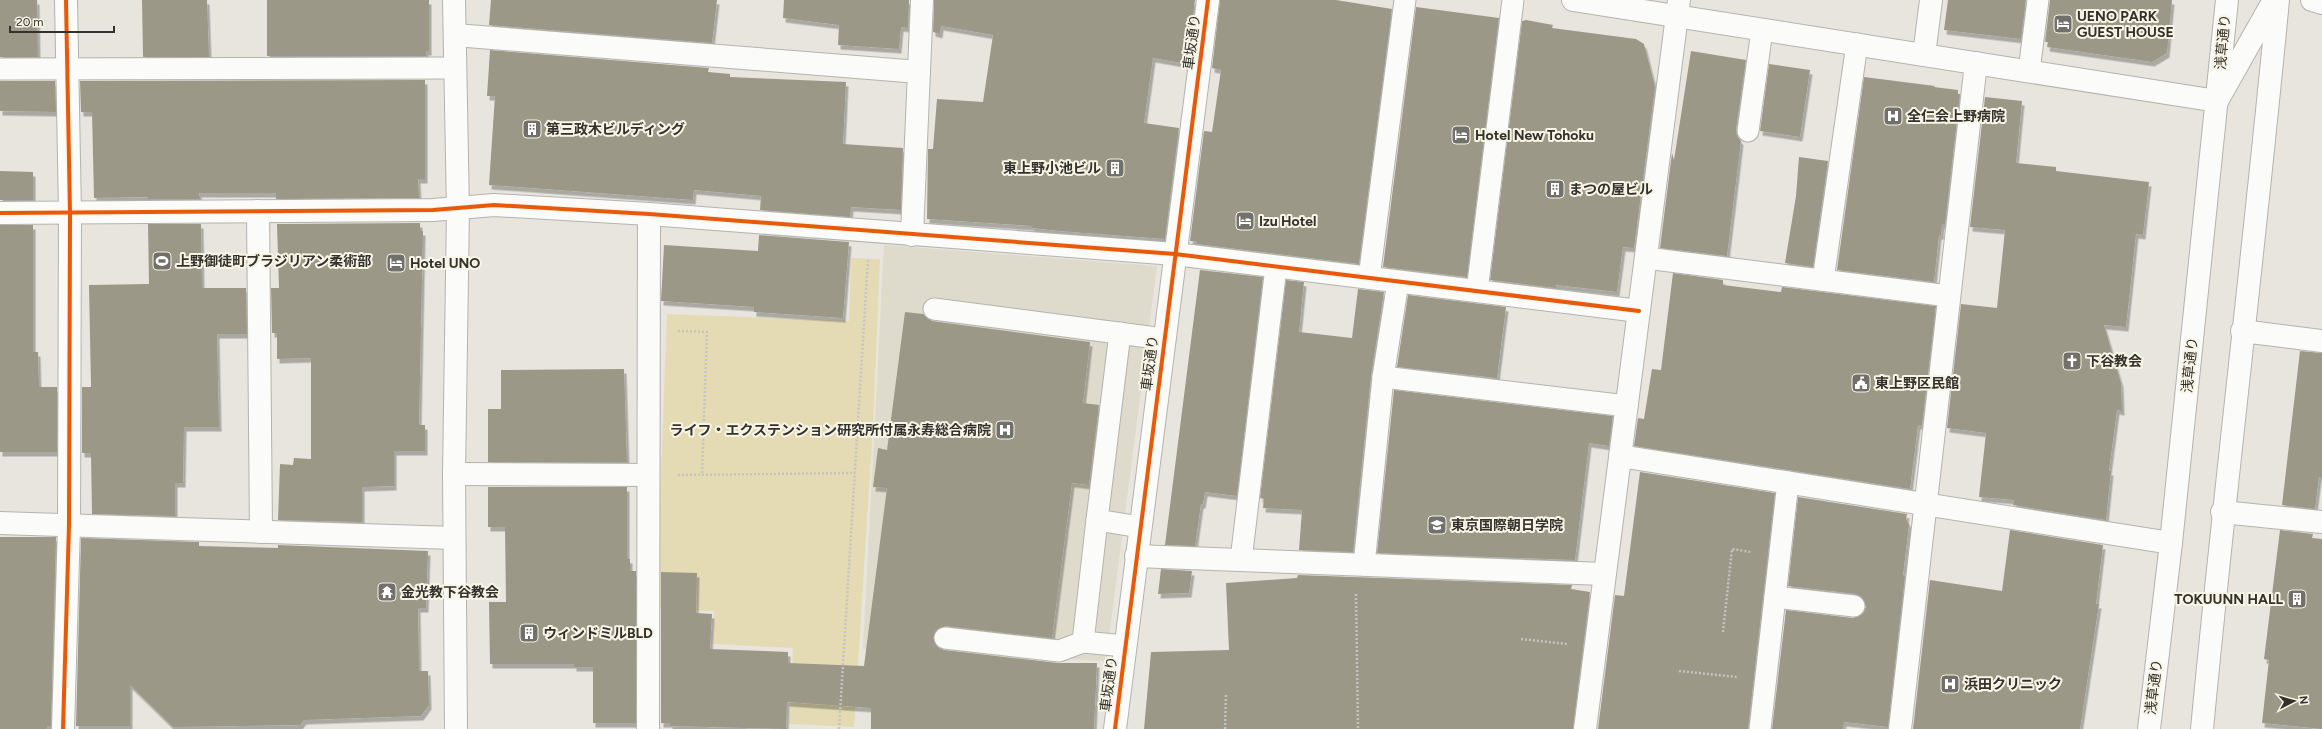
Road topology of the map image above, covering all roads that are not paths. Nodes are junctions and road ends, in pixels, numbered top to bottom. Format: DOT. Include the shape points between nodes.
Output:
graph roads {
  1 [pos="66,0"];
  2 [pos="454,0"];
  3 [pos="922,0"];
  4 [pos="1208,0"];
  5 [pos="1405,0"];
  6 [pos="1513,0"];
  7 [pos="1573,0"];
  8 [pos="1931,0"];
  9 [pos="2038,0"];
  10 [pos="2227,0"];
  11 [pos="2274,0"];
  12 [pos="2278,0"];
  13 [pos="2312,0"];
  14 [pos="2322,3"];
  15 [pos="1678,8"];
  16 [pos="1762,30"];
  17 [pos="455,35"];
  18 [pos="1857,44"];
  19 [pos="1924,55"];
  20 [pos="1976,63"];
  21 [pos="455,68"];
  22 [pos="66,69"];
  23 [pos="0,70"];
  24 [pos="2028,71"];
  25 [pos="919,72"];
  26 [pos="2217,101"];
  27 [pos="1748,131"];
  28 [pos="458,210"];
  29 [pos="258,211"];
  30 [pos="0,213"];
  31 [pos="70,213"];
  32 [pos="649,214"];
  33 [pos="912,235"];
  34 [pos="1175,254"];
  35 [pos="1646,258"];
  36 [pos="1276,266"];
  37 [pos="1369,278"];
  38 [pos="1823,280"];
  39 [pos="1398,282"];
  40 [pos="1477,291"];
  41 [pos="1949,296"];
  42 [pos="934,309"];
  43 [pos="1639,311"];
  44 [pos="2242,331"];
  45 [pos="1120,333"];
  46 [pos="1164,339"];
  47 [pos="2322,341"];
  48 [pos="1383,377"];
  49 [pos="1627,406"];
  50 [pos="1620,456"];
  51 [pos="454,474"];
  52 [pos="648,475"];
  53 [pos="1788,482"];
  54 [pos="1924,504"];
  55 [pos="2222,512"];
  56 [pos="1097,520"];
  57 [pos="2322,522"];
  58 [pos="0,523"];
  59 [pos="69,525"];
  60 [pos="1140,527"];
  61 [pos="261,532"];
  62 [pos="454,538"];
  63 [pos="2171,543"];
  64 [pos="1136,556"];
  65 [pos="1241,560"];
  66 [pos="1364,565"];
  67 [pos="1604,574"];
  68 [pos="1774,597"];
  69 [pos="1854,606"];
  70 [pos="945,638"];
  71 [pos="1083,642"];
  72 [pos="1125,646"];
  73 [pos="63,729"];
  74 [pos="456,729"];
  75 [pos="648,729"];
  76 [pos="1114,729"];
  77 [pos="1585,729"];
  78 [pos="1760,729"];
  79 [pos="1900,729"];
  80 [pos="2149,729"];
  81 [pos="2202,729"];
  1 -- 22 [label="street"];
  2 -- 17 [label="street"];
  3 -- 25 [label="street"];
  4 -- 34 [label="street, 車坂通り"];
  5 -- 37 [label="lane"];
  6 -- 40 [label="lane"];
  7 -- 15 [label="street"];
  8 -- 19 [label="street"];
  9 -- 24 [label="lane"];
  10 -- 26 [label="street, 浅草通り"];
  11 -- 26 [label="street"];
  12 -- 44 [label="street"];
  13 -- 14 [label="street"];
  15 -- 16 [label="street"];
  15 -- 35 [label="street"];
  16 -- 18 [label="street"];
  16 -- 27 [label="lane"];
  17 -- 21 [label="street"];
  17 -- 25 [label="street"];
  18 -- 19 [label="street"];
  18 -- 38 [label="lane"];
  19 -- 20 [label="street"];
  20 -- 24 [label="street"];
  20 -- 41 [label="street"];
  21 -- 22 [label="lane"];
  21 -- 28 [label="street"];
  22 -- 23 [label="lane"];
  22 -- 31 [label="street"];
  24 -- 26 [label="street"];
  25 -- 33 [label="street"];
  26 -- 63 [label="street, 浅草通り"];
  28 -- 29 [label="street"];
  28 -- 32 [label="street" via="494,205"];
  28 -- 51 [label="street"];
  29 -- 31 [label="street"];
  29 -- 61 [label="street"];
  30 -- 31 [label="street"];
  31 -- 59 [label="street"];
  32 -- 33 [label="street"];
  32 -- 52 [label="street"];
  33 -- 34 [label="street"];
  34 -- 36 [label="street"];
  34 -- 46 [label="street, 車坂通り"];
  35 -- 38 [label="lane"];
  35 -- 43 [label="street"];
  36 -- 37 [label="street"];
  36 -- 65 [label="lane"];
  37 -- 39 [label="street"];
  38 -- 41 [label="lane"];
  39 -- 40 [label="street"];
  39 -- 48 [label="lane"];
  40 -- 43 [label="street"];
  41 -- 54 [label="street"];
  42 -- 45 [label="lane"];
  43 -- 49 [label="street"];
  44 -- 47 [label="street"];
  44 -- 55 [label="street"];
  45 -- 46 [label="lane"];
  45 -- 56 [label="lane"];
  46 -- 60 [label="street, 車坂通り"];
  48 -- 49 [label="lane"];
  48 -- 66 [label="lane"];
  49 -- 50 [label="street"];
  50 -- 53 [label="street"];
  50 -- 67 [label="street"];
  51 -- 52 [label="street"];
  51 -- 62 [label="street"];
  52 -- 75 [label="street"];
  53 -- 54 [label="street"];
  53 -- 68 [label="lane"];
  54 -- 63 [label="street"];
  54 -- 79 [label="street"];
  55 -- 57 [label="street"];
  55 -- 81 [label="street"];
  56 -- 60 [label="lane"];
  56 -- 71 [label="lane"];
  58 -- 59 [label="street"];
  59 -- 61 [label="street"];
  59 -- 73 [label="street"];
  60 -- 64 [label="street, 車坂通り"];
  61 -- 62 [label="street"];
  62 -- 74 [label="street"];
  63 -- 80 [label="street, 浅草通り"];
  64 -- 65 [label="street"];
  64 -- 72 [label="street, 車坂通り"];
  65 -- 66 [label="street"];
  66 -- 67 [label="street"];
  67 -- 77 [label="street"];
  68 -- 69 [label="lane"];
  68 -- 78 [label="lane"];
  70 -- 71 [label="lane" via="1059,651"];
  71 -- 72 [label="lane"];
  72 -- 76 [label="street, 車坂通り"];
}
